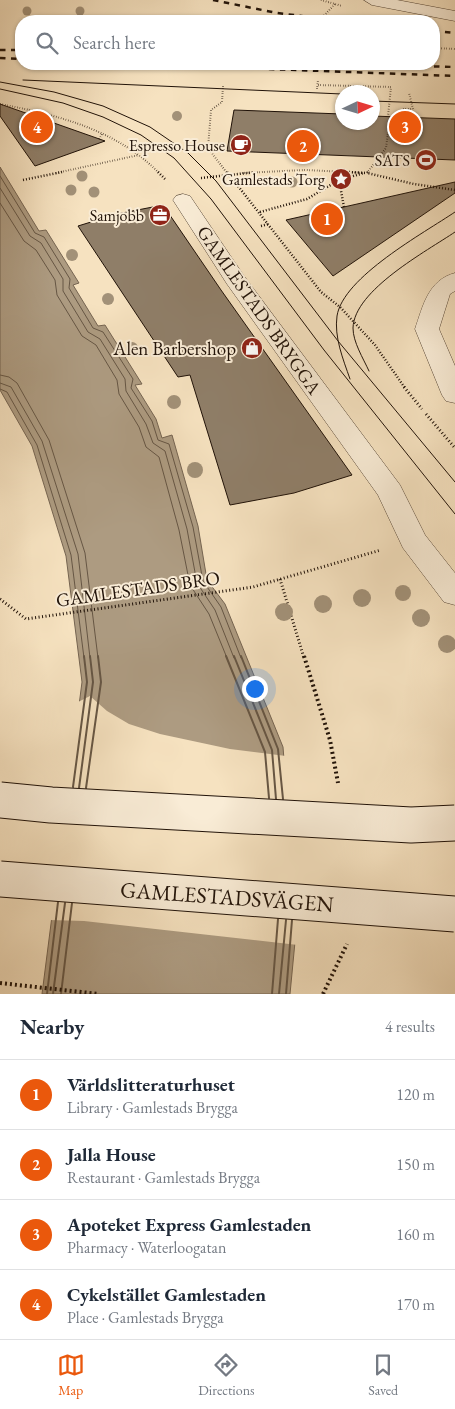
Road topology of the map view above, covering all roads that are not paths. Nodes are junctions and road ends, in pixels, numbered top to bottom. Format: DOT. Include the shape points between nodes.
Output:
graph roads {
  1 [pos="372,0"];
  2 [pos="412,0"];
  3 [pos="455,7"];
  4 [pos="455,16"];
  5 [pos="182,200"];
  6 [pos="455,280"];
  7 [pos="455,395"];
  8 [pos="455,594"];
  9 [pos="0,800"];
  10 [pos="455,823"];
  11 [pos="0,879"];
  12 [pos="455,914"];
  1 -- 4 [label="street"];
  2 -- 3 [label="street"];
  5 -- 8 [label="street, GAMLESTADS BRYGGA" via="234,278 390,492 413,540"];
  6 -- 7 [label="street" via="440,291 427,329"];
  9 -- 10 [label="street, bridge" via="411,825"];
  11 -- 12 [label="street, GAMLESTADSVÄGEN, bridge"];
}
